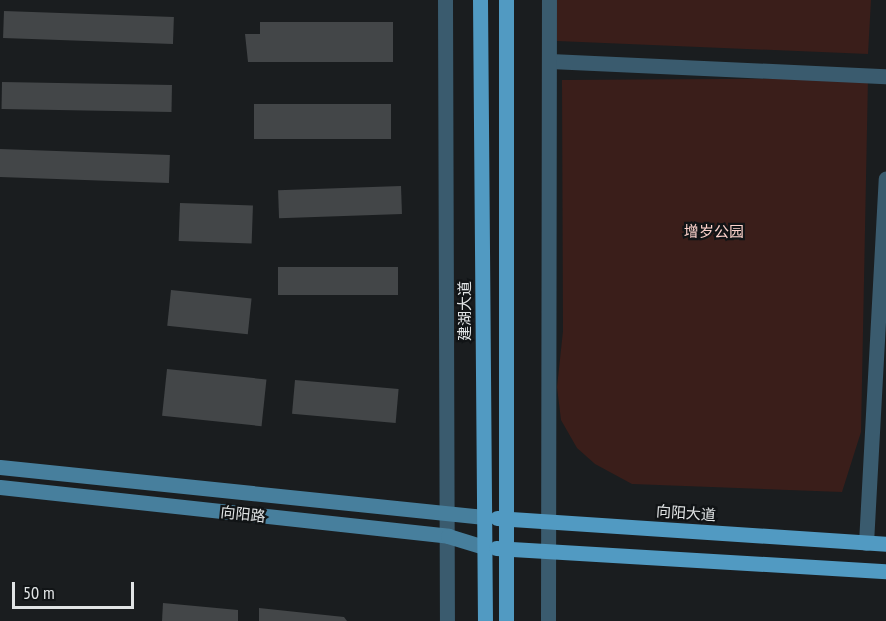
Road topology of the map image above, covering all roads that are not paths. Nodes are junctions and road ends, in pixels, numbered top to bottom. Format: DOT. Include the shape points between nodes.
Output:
graph roads {
  1 [pos="445,0"];
  2 [pos="480,0"];
  3 [pos="507,0"];
  4 [pos="549,0"];
  5 [pos="550,61"];
  6 [pos="886,76"];
  7 [pos="886,179"];
  8 [pos="0,467"];
  9 [pos="0,487"];
  10 [pos="448,514"];
  11 [pos="484,517"];
  12 [pos="505,519"];
  13 [pos="548,522"];
  14 [pos="448,536"];
  15 [pos="866,543"];
  16 [pos="886,544"];
  17 [pos="484,547"];
  18 [pos="506,549"];
  19 [pos="547,551"];
  20 [pos="886,571"];
  21 [pos="447,621"];
  22 [pos="485,621"];
  23 [pos="506,621"];
  24 [pos="548,621"];
  1 -- 10 [label="street"];
  2 -- 11 [label="main road, 建湖大道"];
  3 -- 12 [label="main road"];
  4 -- 5 [label="street"];
  5 -- 6 [label="street"];
  5 -- 13 [label="street"];
  7 -- 15 [label="street"];
  8 -- 10 [label="street, 向阳路"];
  9 -- 14 [label="street, 向阳路"];
  10 -- 11 [label="street, 向阳路"];
  10 -- 14 [label="street"];
  11 -- 12 [label="main road, 向阳大道"];
  11 -- 17 [label="main road, 建湖大道"];
  12 -- 13 [label="main road, 向阳大道"];
  12 -- 18 [label="main road"];
  13 -- 15 [label="main road, 向阳大道"];
  13 -- 19 [label="street"];
  14 -- 17 [label="street, 向阳路"];
  14 -- 21 [label="street"];
  15 -- 16 [label="main road, 向阳大道"];
  17 -- 18 [label="main road"];
  17 -- 22 [label="main road, 建湖大道"];
  18 -- 19 [label="main road"];
  18 -- 23 [label="main road"];
  19 -- 20 [label="main road"];
  19 -- 24 [label="street"];
}
